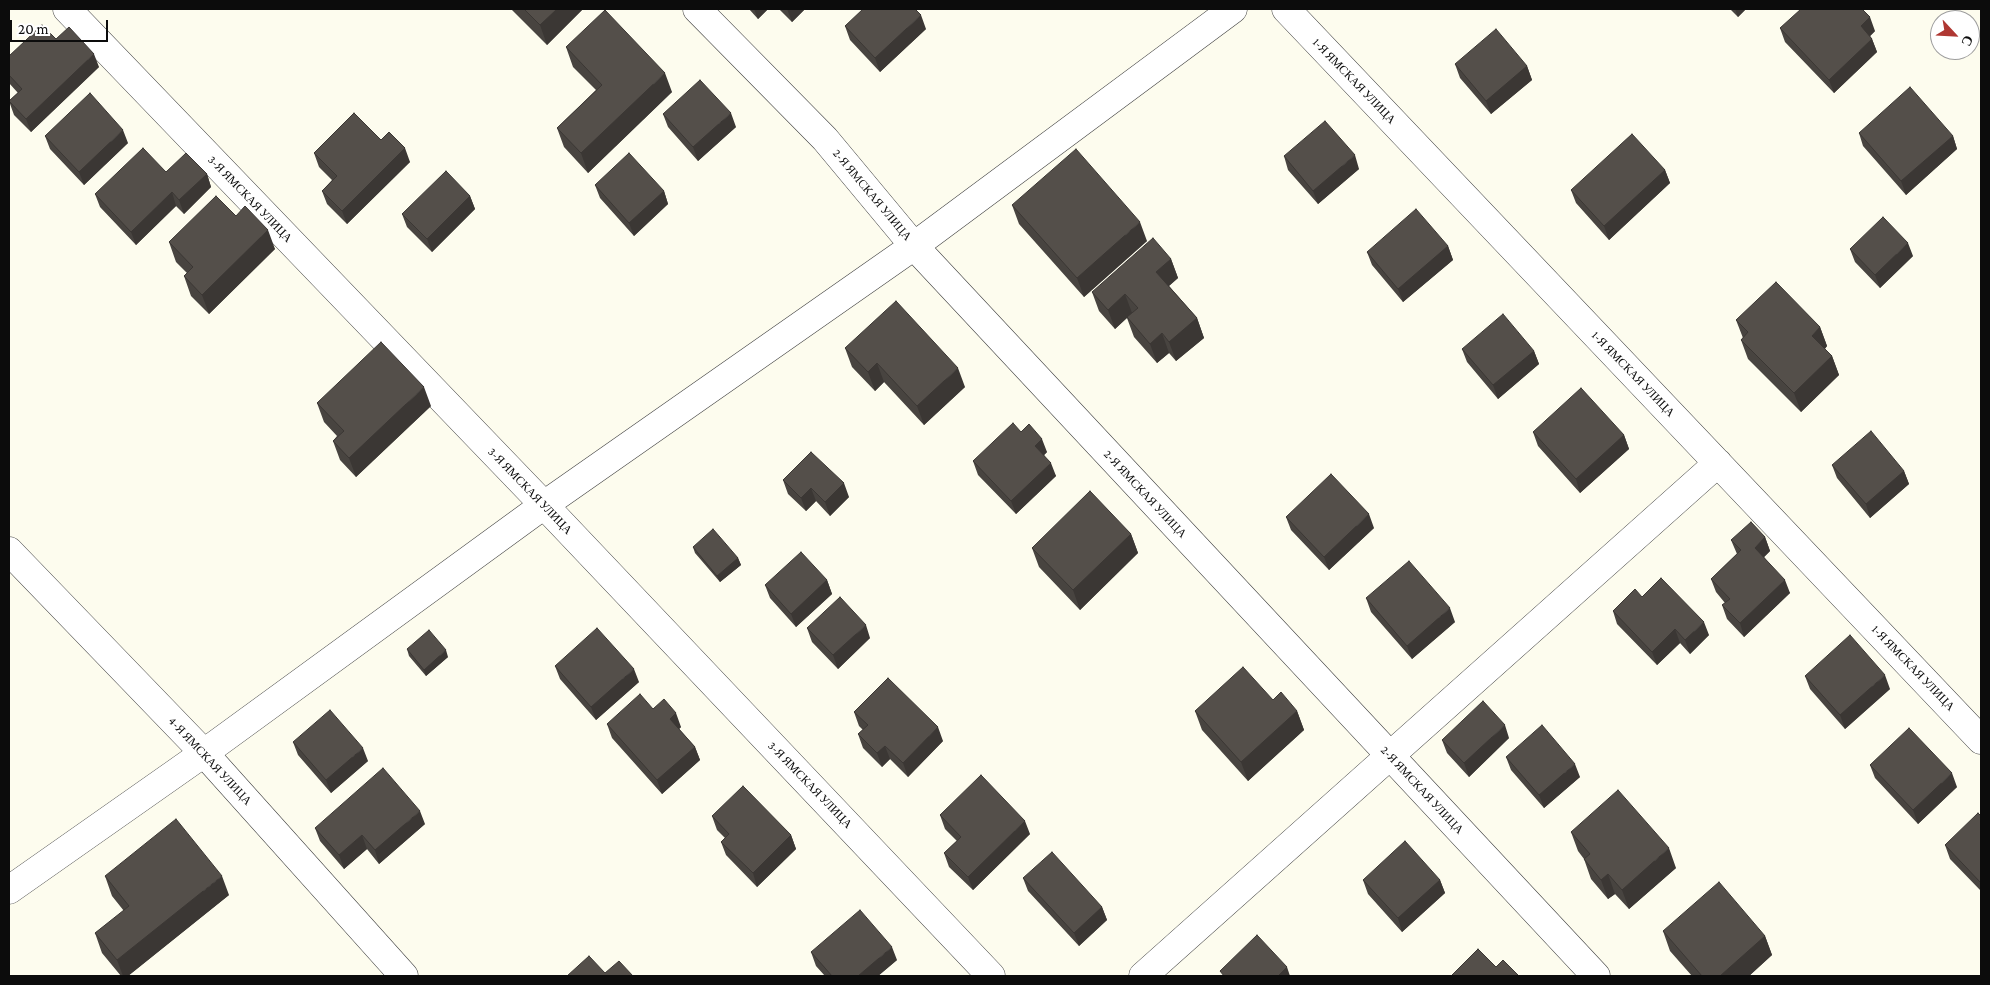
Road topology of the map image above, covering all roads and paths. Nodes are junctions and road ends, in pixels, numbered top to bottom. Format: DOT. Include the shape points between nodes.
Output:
graph roads {
  1 [pos="67,9"];
  2 [pos="697,9"];
  3 [pos="1233,9"];
  4 [pos="1286,9"];
  5 [pos="914,246"];
  6 [pos="1718,463"];
  7 [pos="544,505"];
  8 [pos="9,551"];
  9 [pos="1981,740"];
  10 [pos="204,753"];
  11 [pos="1390,756"];
  12 [pos="9,890"];
  13 [pos="404,976"];
  14 [pos="992,976"];
  15 [pos="1143,976"];
  16 [pos="1596,976"];
  1 -- 7 [label="street, 3-Я ЯМСКАЯ УЛИЦА"];
  2 -- 5 [label="street, 2-Я ЯМСКАЯ УЛИЦА" via="825,139"];
  3 -- 5 [label="street"];
  4 -- 6 [label="street, 1-Я ЯМСКАЯ УЛИЦА"];
  5 -- 7 [label="street"];
  5 -- 11 [label="street, 2-Я ЯМСКАЯ УЛИЦА"];
  6 -- 9 [label="street, 1-Я ЯМСКАЯ УЛИЦА"];
  6 -- 11 [label="street"];
  7 -- 10 [label="street"];
  7 -- 14 [label="street, 3-Я ЯМСКАЯ УЛИЦА"];
  8 -- 10 [label="street, 4-Я ЯМСКАЯ УЛИЦА"];
  10 -- 12 [label="street"];
  10 -- 13 [label="street, 4-Я ЯМСКАЯ УЛИЦА"];
  11 -- 15 [label="street"];
  11 -- 16 [label="street, 2-Я ЯМСКАЯ УЛИЦА"];
}
